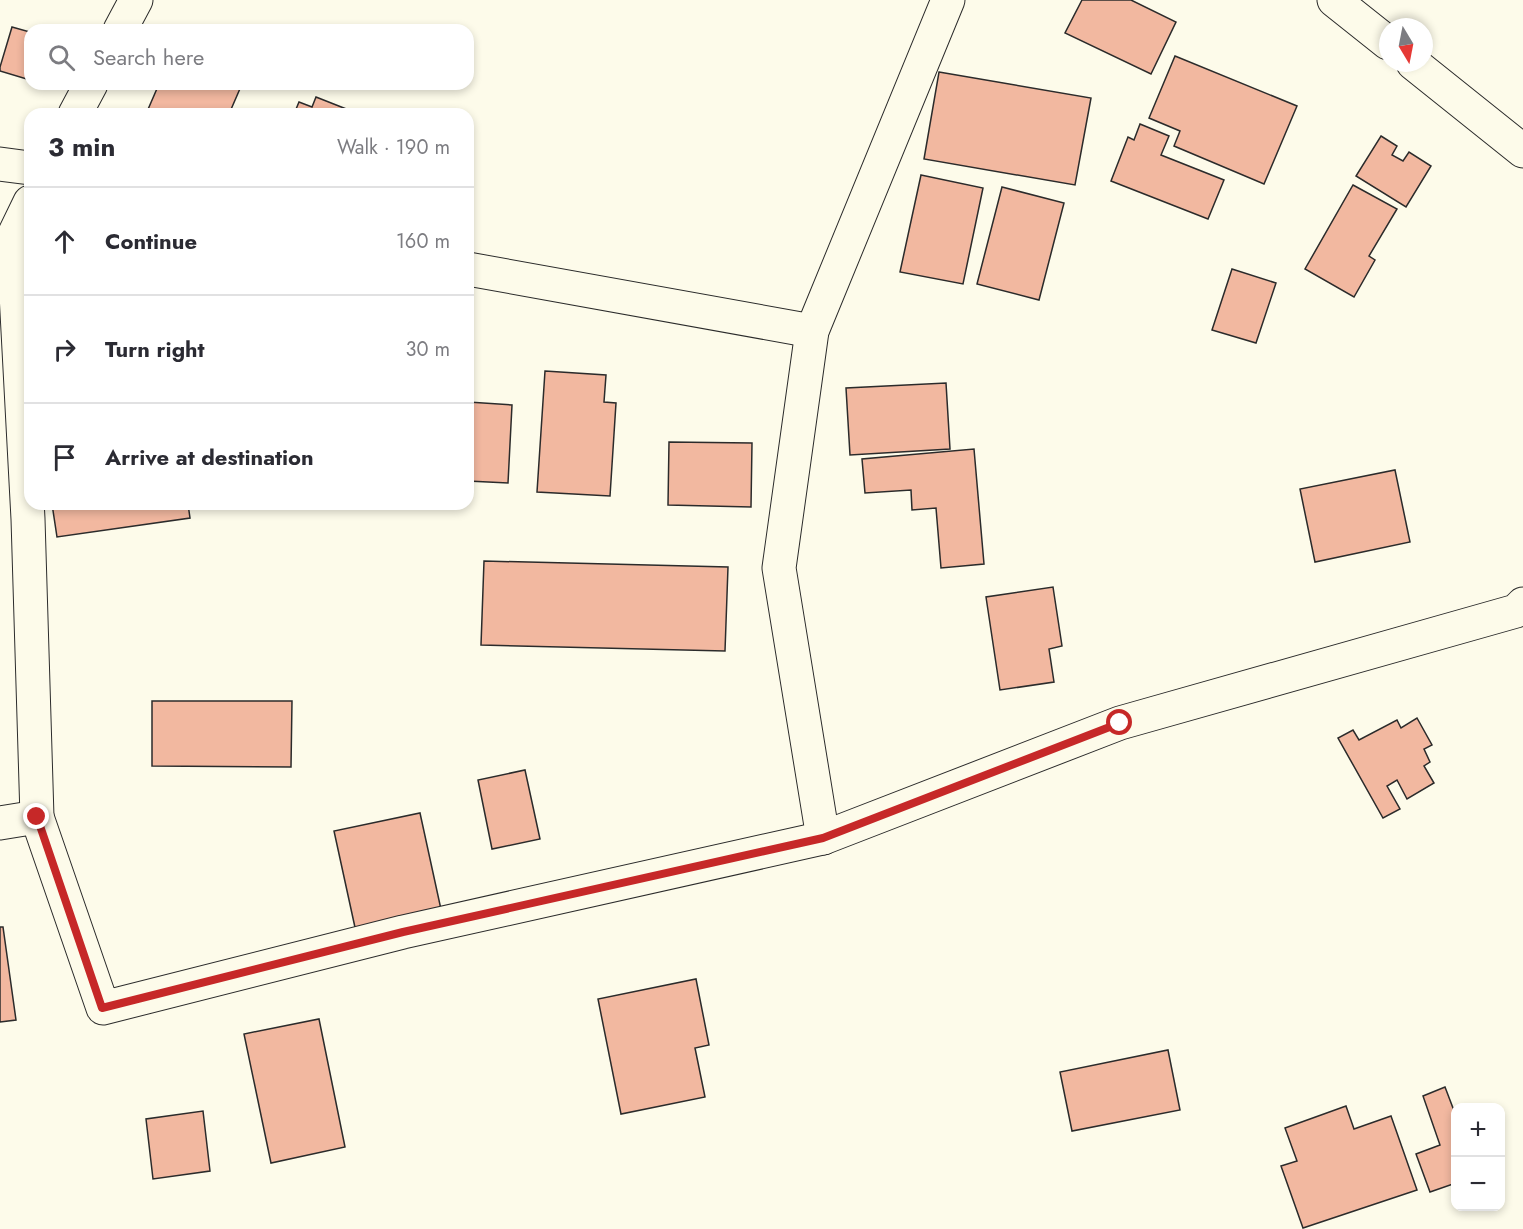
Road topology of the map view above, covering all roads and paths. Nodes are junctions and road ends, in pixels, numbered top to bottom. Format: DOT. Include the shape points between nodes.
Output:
graph roads {
  1 [pos="136,0"];
  2 [pos="948,0"];
  3 [pos="1334,0"];
  4 [pos="123,24"];
  5 [pos="1379,36"];
  6 [pos="1424,72"];
  7 [pos="89,90"];
  8 [pos="78,108"];
  9 [pos="1523,151"];
  10 [pos="0,164"];
  11 [pos="24,167"];
  12 [pos="24,214"];
  13 [pos="474,270"];
  14 [pos="812,331"];
  15 [pos="24,444"];
  16 [pos="28,510"];
  17 [pos="1521,612"];
  18 [pos="37,817"];
  19 [pos="0,823"];
  20 [pos="823,838"];
  1 -- 4 [label="street"];
  2 -- 14 [label="street"];
  3 -- 5 [label="street"];
  6 -- 9 [label="street"];
  7 -- 8 [label="street"];
  10 -- 11 [label="street"];
  12 -- 15 [label="street" via="13,237"];
  13 -- 14 [label="street"];
  14 -- 20 [label="street" via="779,568"];
  16 -- 18 [label="street"];
  17 -- 20 [label="street" via="1120,723"];
  18 -- 19 [label="street"];
  18 -- 20 [label="street" via="102,1008 403,932"];
}
